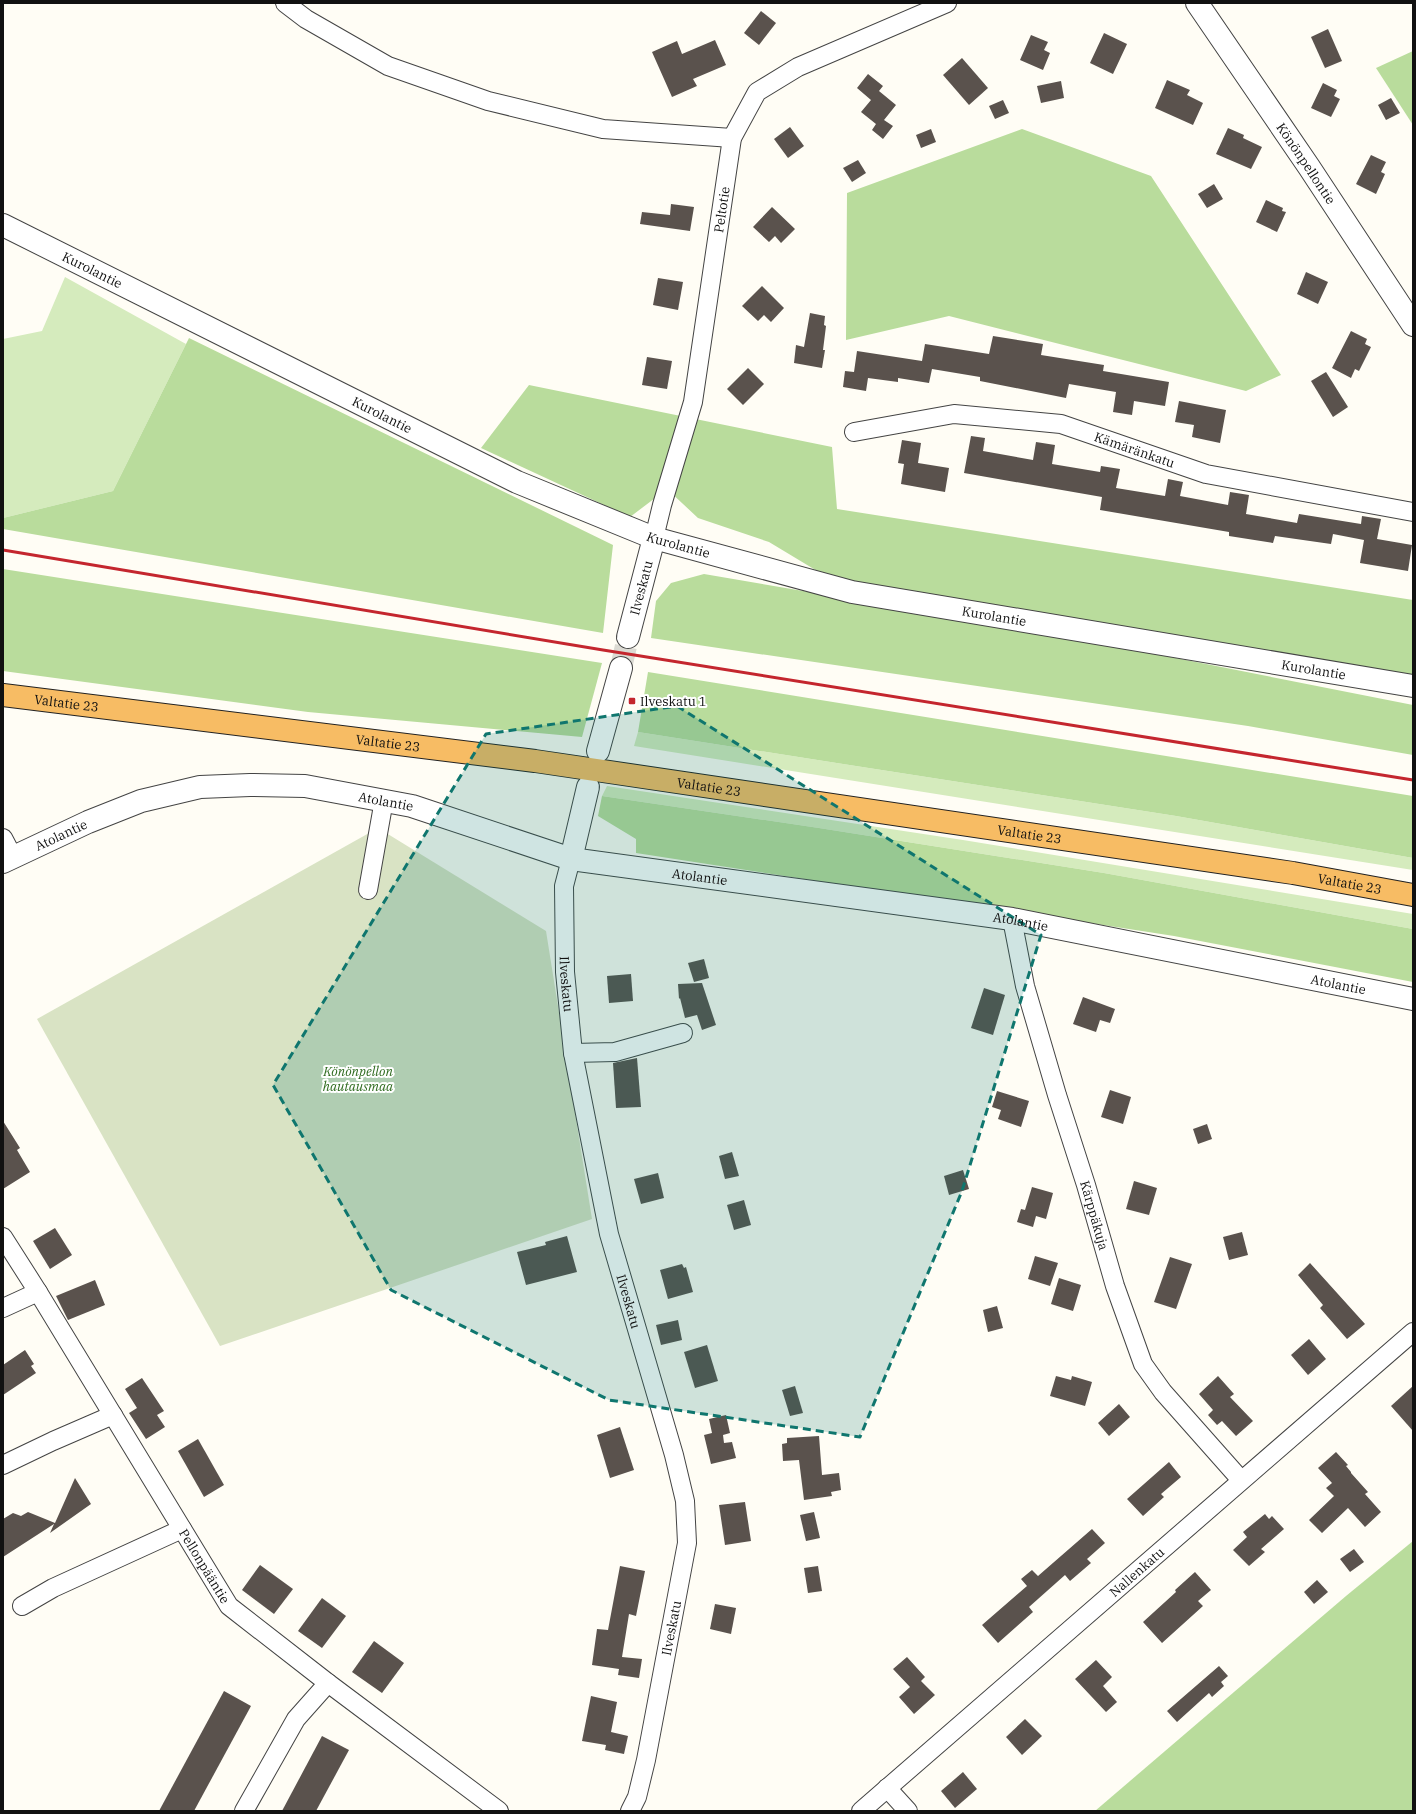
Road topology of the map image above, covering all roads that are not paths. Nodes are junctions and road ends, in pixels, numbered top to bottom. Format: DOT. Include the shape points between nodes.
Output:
graph roads {
  1 [pos="285,3"];
  2 [pos="947,3"];
  3 [pos="1197,3"];
  4 [pos="732,138"];
  5 [pos="3,225"];
  6 [pos="1413,325"];
  7 [pos="854,432"];
  8 [pos="1413,512"];
  9 [pos="654,538"];
  10 [pos="628,637"];
  11 [pos="621,668"];
  12 [pos="1413,686"];
  13 [pos="3,695"];
  14 [pos="598,751"];
  15 [pos="588,787"];
  16 [pos="384,800"];
  17 [pos="3,838"];
  18 [pos="571,859"];
  19 [pos="8,860"];
  20 [pos="1293,873"];
  21 [pos="1413,886"];
  22 [pos="368,890"];
  23 [pos="1413,895"];
  24 [pos="1012,920"];
  25 [pos="1413,999"];
  26 [pos="683,1033"];
  27 [pos="573,1053"];
  28 [pos="3,1237"];
  29 [pos="38,1292"];
  30 [pos="3,1308"];
  31 [pos="1413,1332"];
  32 [pos="113,1415"];
  33 [pos="3,1465"];
  34 [pos="1242,1480"];
  35 [pos="182,1529"];
  36 [pos="22,1606"];
  37 [pos="328,1683"];
  38 [pos="888,1788"];
  39 [pos="244,1811"];
  40 [pos="499,1811"];
  41 [pos="630,1811"];
  42 [pos="861,1811"];
  43 [pos="908,1811"];
  1 -- 4 [label="street" via="306,19 388,66 488,101 603,129"];
  2 -- 4 [label="street, Peltotie" via="798,66 756,92"];
  3 -- 6 [label="street, Könönpellontie"];
  4 -- 9 [label="street, Peltotie" via="693,402"];
  5 -- 9 [label="street, Kurolantie" via="517,482"];
  7 -- 8 [label="street, Kämäränkatu" via="954,414 1061,424 1206,474"];
  9 -- 10 [label="street, Ilveskatu"];
  9 -- 12 [label="street, Kurolantie" via="852,592"];
  11 -- 14 [label="street"];
  13 -- 20 [label="highway, Valtatie 23" via="535,761"];
  15 -- 18 [label="street, Ilveskatu"];
  16 -- 18 [label="street, Atolantie" via="412,806"];
  16 -- 19 [label="street, Atolantie" via="305,786 200,787 142,801 88,822"];
  16 -- 22 [label="street"];
  17 -- 19 [label="street"];
  18 -- 24 [label="street, Atolantie"];
  18 -- 27 [label="street, Ilveskatu" via="564,886 564,917 565,972"];
  20 -- 21 [label="highway"];
  20 -- 23 [label="highway, Valtatie 23"];
  24 -- 25 [label="street, Atolantie"];
  24 -- 34 [label="street, Kärppäkuja" via="1025,986 1055,1088 1115,1286 1143,1364 1163,1392"];
  26 -- 27 [label="street" via="615,1052"];
  27 -- 41 [label="street, Ilveskatu" via="609,1234 685,1500 687,1543 646,1760 637,1797"];
  28 -- 29 [label="street, Pellonpääntie"];
  29 -- 30 [label="street"];
  29 -- 32 [label="street, Pellonpääntie"];
  31 -- 34 [label="street, Nallenkatu"];
  32 -- 33 [label="street"];
  32 -- 35 [label="street, Pellonpääntie"];
  34 -- 38 [label="street, Nallenkatu"];
  35 -- 36 [label="street" via="53,1588"];
  35 -- 37 [label="street, Pellonpääntie" via="229,1606"];
  37 -- 39 [label="street" via="296,1719"];
  37 -- 40 [label="street, Pellonpääntie"];
  38 -- 42 [label="street, Nallenkatu"];
  38 -- 43 [label="street"];
}
